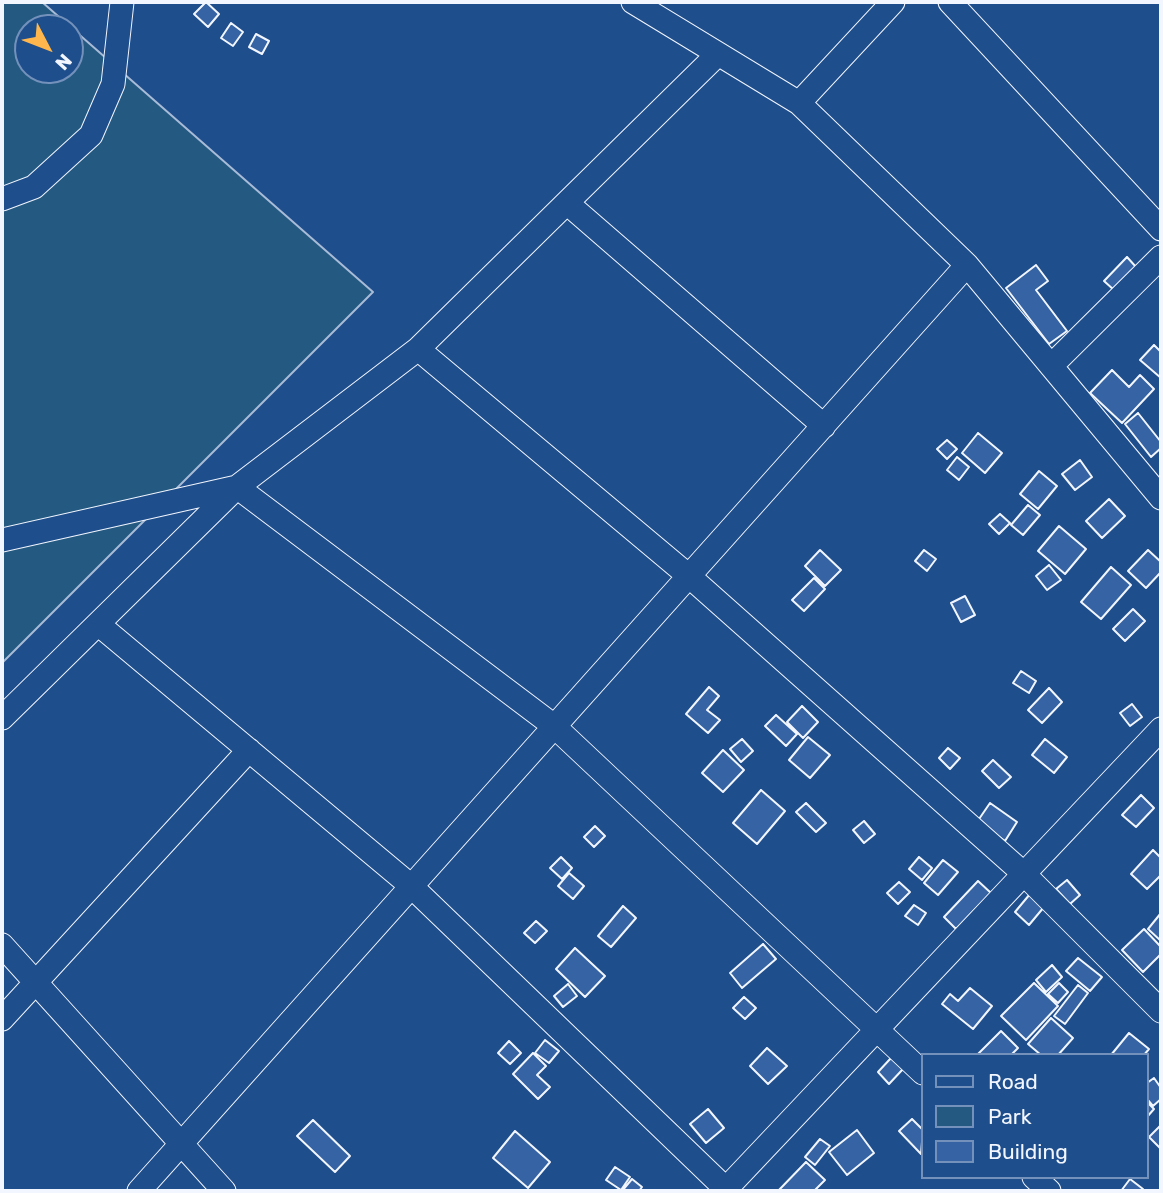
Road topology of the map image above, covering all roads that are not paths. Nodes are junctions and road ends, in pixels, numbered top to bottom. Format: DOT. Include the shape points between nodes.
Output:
graph roads {
  1 [pos="122,2"];
  2 [pos="633,2"];
  3 [pos="892,2"];
  4 [pos="950,2"];
  5 [pos="718,54"];
  6 [pos="799,103"];
  7 [pos="2,198"];
  8 [pos="567,203"];
  9 [pos="1161,229"];
  10 [pos="1161,257"];
  11 [pos="967,265"];
  12 [pos="418,349"];
  13 [pos="1051,366"];
  14 [pos="824,426"];
  15 [pos="237,487"];
  16 [pos="1161,498"];
  17 [pos="2,540"];
  18 [pos="690,577"];
  19 [pos="98,624"];
  20 [pos="2,718"];
  21 [pos="554,726"];
  22 [pos="1161,729"];
  23 [pos="249,750"];
  24 [pos="1023,873"];
  25 [pos="410,885"];
  26 [pos="2,945"];
  27 [pos="34,982"];
  28 [pos="1161,1011"];
  29 [pos="2,1019"];
  30 [pos="876,1028"];
  31 [pos="922,1072"];
  32 [pos="180,1143"];
  33 [pos="1036,1179"];
  34 [pos="139,1191"];
  35 [pos="224,1191"];
  36 [pos="726,1191"];
  37 [pos="1049,1191"];
  1 -- 7 [label="street" via="113,84 91,135 34,187"];
  2 -- 5 [label="street"];
  3 -- 6 [label="street"];
  4 -- 9 [label="street"];
  5 -- 6 [label="street"];
  5 -- 8 [label="street"];
  6 -- 11 [label="street"];
  8 -- 12 [label="street"];
  8 -- 14 [label="street"];
  10 -- 13 [label="street"];
  11 -- 13 [label="street"];
  11 -- 14 [label="street"];
  12 -- 15 [label="street"];
  12 -- 18 [label="street"];
  13 -- 16 [label="street"];
  14 -- 18 [label="street"];
  15 -- 17 [label="street"];
  15 -- 19 [label="street"];
  15 -- 21 [label="street"];
  18 -- 21 [label="street"];
  18 -- 24 [label="street"];
  19 -- 20 [label="street"];
  19 -- 23 [label="street"];
  21 -- 25 [label="street"];
  21 -- 30 [label="street"];
  22 -- 24 [label="street"];
  23 -- 25 [label="street"];
  23 -- 27 [label="street"];
  24 -- 28 [label="street"];
  24 -- 30 [label="street"];
  25 -- 32 [label="street"];
  25 -- 36 [label="street"];
  26 -- 27 [label="street"];
  27 -- 29 [label="street"];
  27 -- 32 [label="street"];
  30 -- 31 [label="street"];
  30 -- 36 [label="street"];
  32 -- 34 [label="street"];
  32 -- 35 [label="street"];
  33 -- 37 [label="street"];
}
